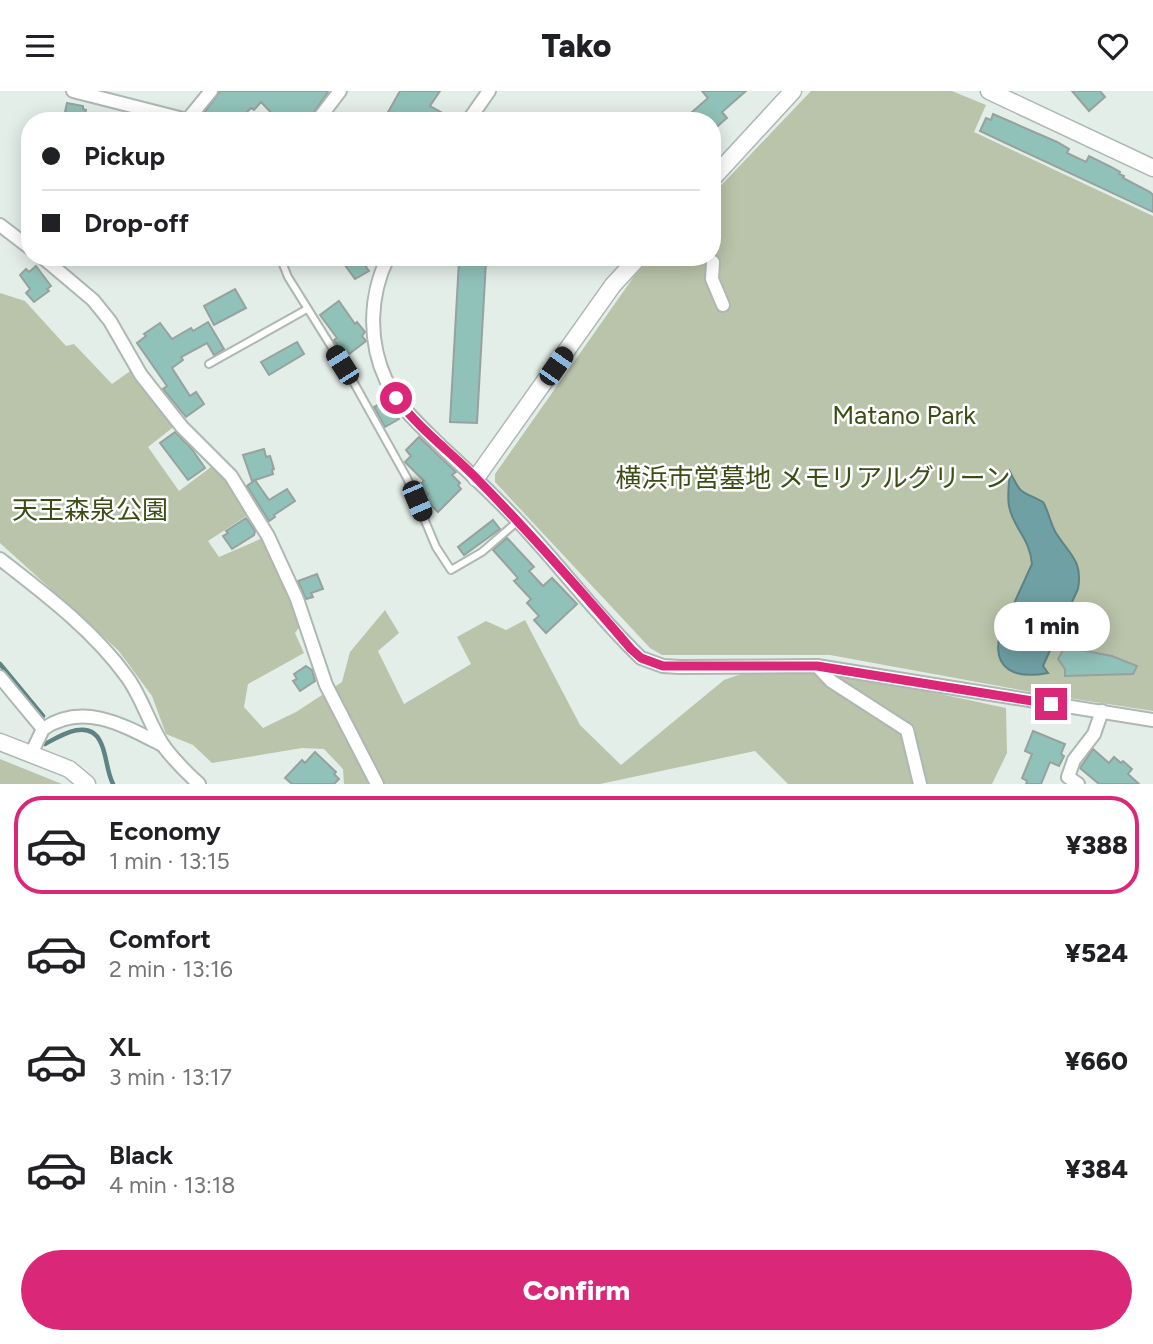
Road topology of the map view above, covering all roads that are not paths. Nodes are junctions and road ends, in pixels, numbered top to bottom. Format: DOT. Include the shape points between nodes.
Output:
graph roads {
  1 [pos="211,91"];
  2 [pos="340,91"];
  3 [pos="489,91"];
  4 [pos="793,91"];
  5 [pos="989,91"];
  6 [pos="82,92"];
  7 [pos="158,112"];
  8 [pos="195,112"];
  9 [pos="324,112"];
  10 [pos="474,112"];
  11 [pos="1153,168"];
  12 [pos="721,169"];
  13 [pos="0,225"];
  14 [pos="21,240"];
  15 [pos="53,266"];
  16 [pos="284,266"];
  17 [pos="384,266"];
  18 [pos="631,266"];
  19 [pos="713,266"];
  20 [pos="723,305"];
  21 [pos="307,309"];
  22 [pos="209,364"];
  23 [pos="476,478"];
  24 [pos="518,521"];
  25 [pos="0,559"];
  26 [pos="817,666"];
  27 [pos="0,677"];
  28 [pos="1102,712"];
  29 [pos="1153,720"];
  30 [pos="43,729"];
  31 [pos="0,742"];
  32 [pos="164,746"];
  33 [pos="31,754"];
  34 [pos="87,784"];
  35 [pos="199,784"];
  36 [pos="377,784"];
  37 [pos="920,784"];
  38 [pos="1078,784"];
  1 -- 8 [label="street"];
  2 -- 9 [label="street"];
  3 -- 10 [label="street"];
  4 -- 12 [label="street"];
  5 -- 11 [label="street"];
  6 -- 7 [label="street"];
  13 -- 14 [label="street"];
  15 -- 36 [label="street" via="93,300 141,375 182,427 231,476 268,536 297,599 330,694"];
  16 -- 21 [label="lane"];
  17 -- 23 [label="street" via="372,317 385,379 410,417"];
  18 -- 23 [label="street"];
  19 -- 20 [label="street" via="712,279"];
  21 -- 22 [label="lane"];
  21 -- 24 [label="lane" via="407,478 436,547 451,570 482,552"];
  23 -- 24 [label="street"];
  24 -- 26 [label="street" via="641,658 680,667"];
  25 -- 32 [label="street" via="109,654 142,701"];
  26 -- 28 [label="street"];
  26 -- 37 [label="street" via="831,681 908,730"];
  27 -- 30 [label="street"];
  28 -- 29 [label="street"];
  28 -- 38 [label="street" via="1068,777"];
  30 -- 32 [label="street" via="69,716 97,716"];
  30 -- 33 [label="street"];
  31 -- 33 [label="street"];
  32 -- 35 [label="street"];
  33 -- 34 [label="street" via="69,769"];
}
